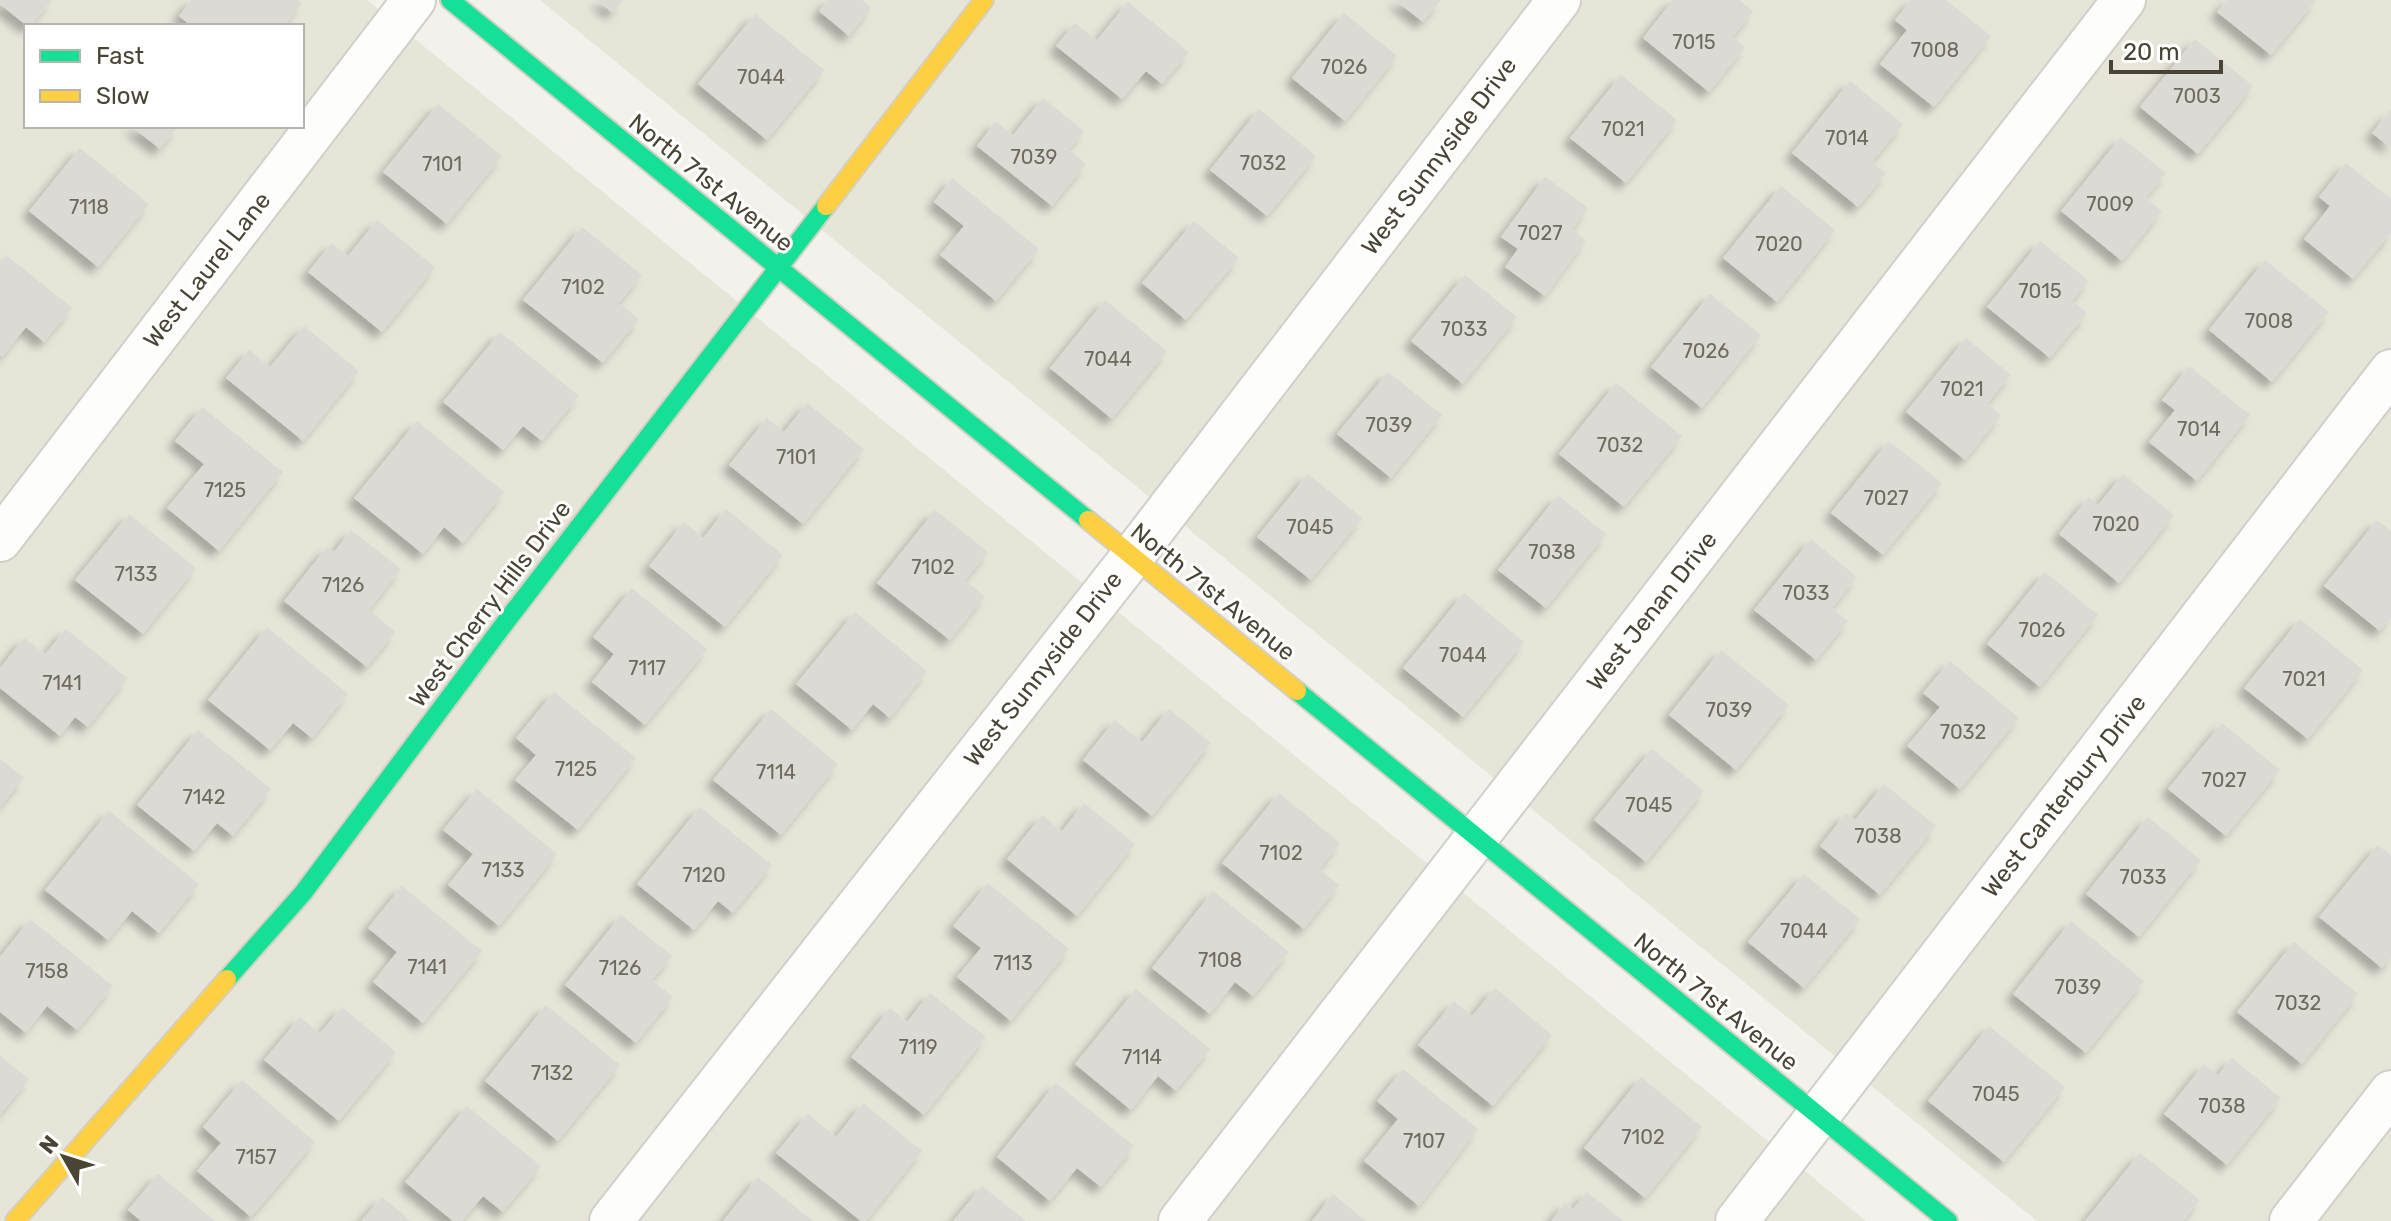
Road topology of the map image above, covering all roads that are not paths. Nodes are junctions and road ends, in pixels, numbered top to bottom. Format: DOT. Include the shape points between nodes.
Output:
graph roads {
  1 [pos="414,0"];
  2 [pos="450,0"];
  3 [pos="984,0"];
  4 [pos="1559,0"];
  5 [pos="2124,0"];
  6 [pos="777,268"];
  7 [pos="2391,371"];
  8 [pos="0,540"];
  9 [pos="1132,557"];
  10 [pos="1477,838"];
  11 [pos="2391,1092"];
  12 [pos="1818,1116"];
  13 [pos="15,1221"];
  14 [pos="611,1221"];
  15 [pos="1180,1221"];
  16 [pos="1737,1221"];
  17 [pos="1948,1221"];
  18 [pos="2291,1221"];
  1 -- 8 [label="street, West Laurel Lane"];
  2 -- 6 [label="street, North 71st Avenue"];
  3 -- 6 [label="street, West Cherry Hills Drive"];
  4 -- 9 [label="street, West Sunnyside Drive"];
  5 -- 10 [label="street, West Jenan Drive"];
  6 -- 9 [label="street, North 71st Avenue"];
  6 -- 13 [label="street, West Cherry Hills Drive" via="303,893"];
  7 -- 12 [label="street, West Canterbury Drive"];
  9 -- 10 [label="street, North 71st Avenue"];
  9 -- 14 [label="street, West Sunnyside Drive"];
  10 -- 12 [label="street, North 71st Avenue"];
  10 -- 15 [label="street, West Jenan Drive"];
  11 -- 18 [label="street"];
  12 -- 16 [label="street, West Canterbury Drive"];
  12 -- 17 [label="street, North 71st Avenue"];
}
